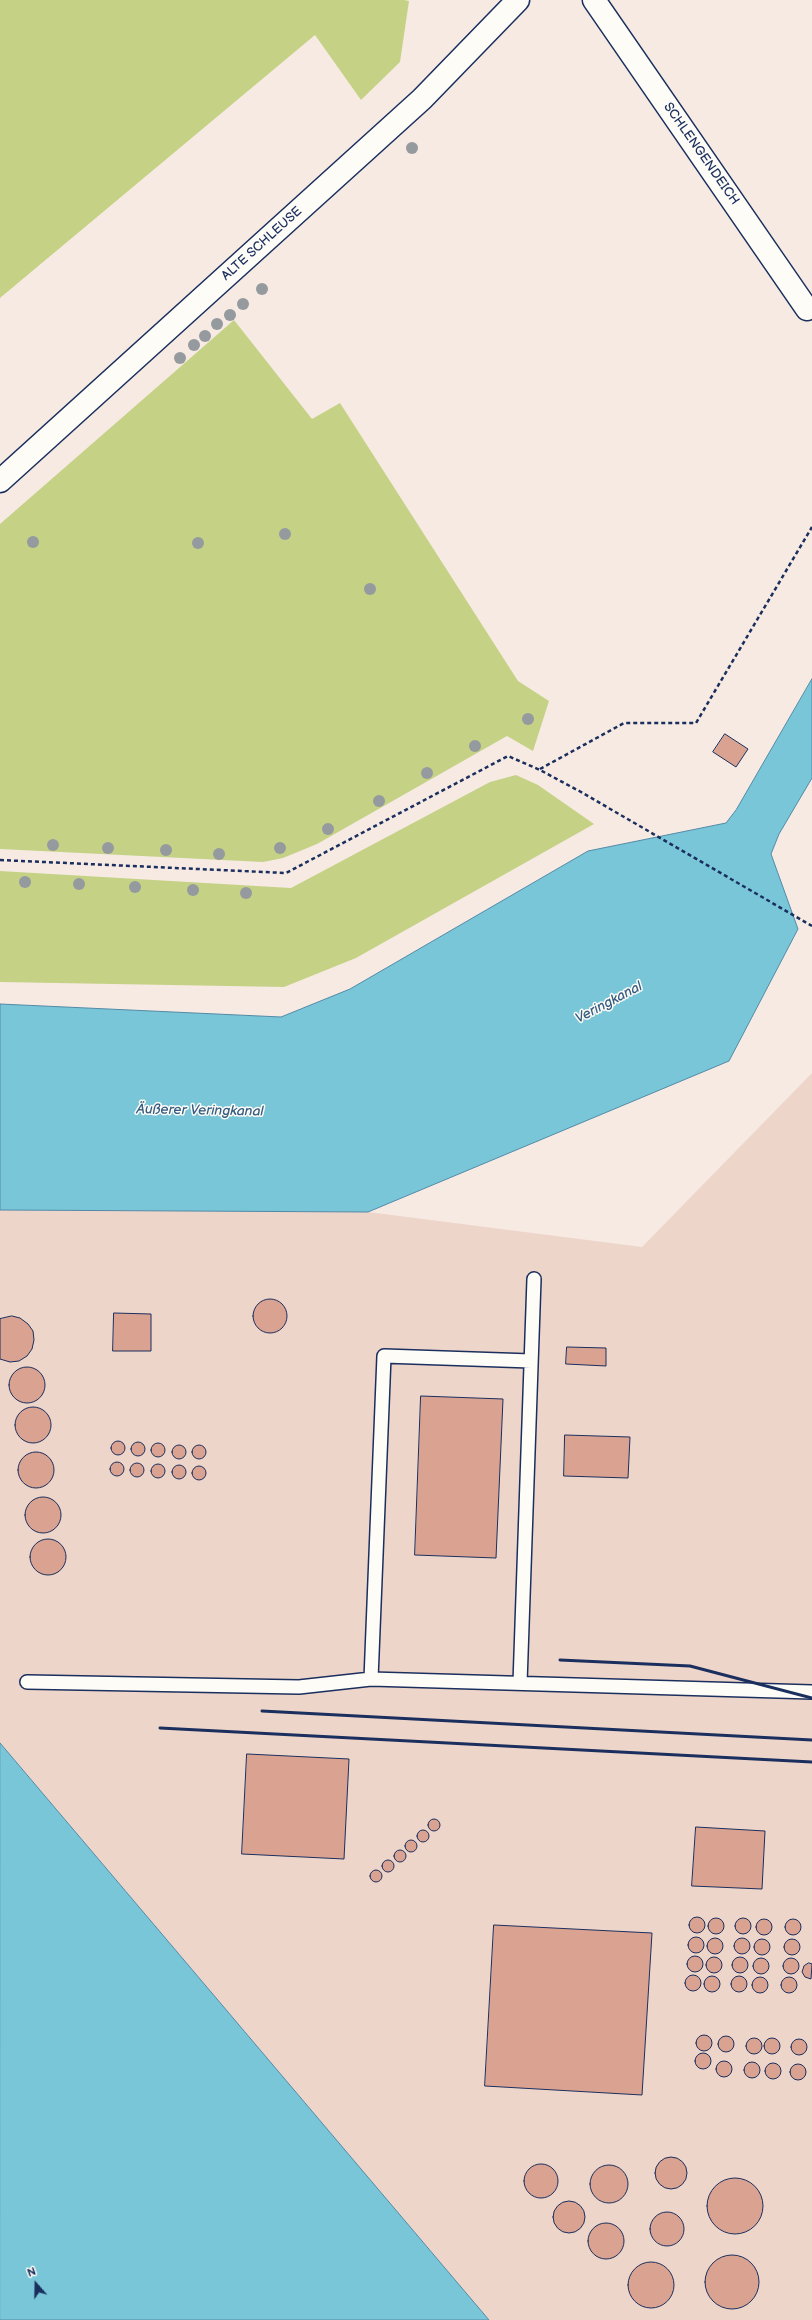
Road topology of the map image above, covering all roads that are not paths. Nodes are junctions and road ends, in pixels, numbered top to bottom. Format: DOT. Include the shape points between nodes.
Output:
graph roads {
  1 [pos="518,0"];
  2 [pos="594,0"];
  3 [pos="810,310"];
  4 [pos="0,481"];
  5 [pos="534,1279"];
  6 [pos="531,1361"];
  7 [pos="371,1679"];
  8 [pos="27,1682"];
  9 [pos="520,1683"];
  10 [pos="812,1692"];
  1 -- 4 [label="street, ALTE SCHLEUSE" via="422,99"];
  2 -- 3 [label="street, SCHLENGENDEICH"];
  5 -- 6 [label="lane"];
  6 -- 7 [label="lane" via="384,1356"];
  6 -- 9 [label="lane"];
  7 -- 8 [label="lane" via="299,1687"];
  7 -- 9 [label="lane"];
  9 -- 10 [label="lane"];
}
